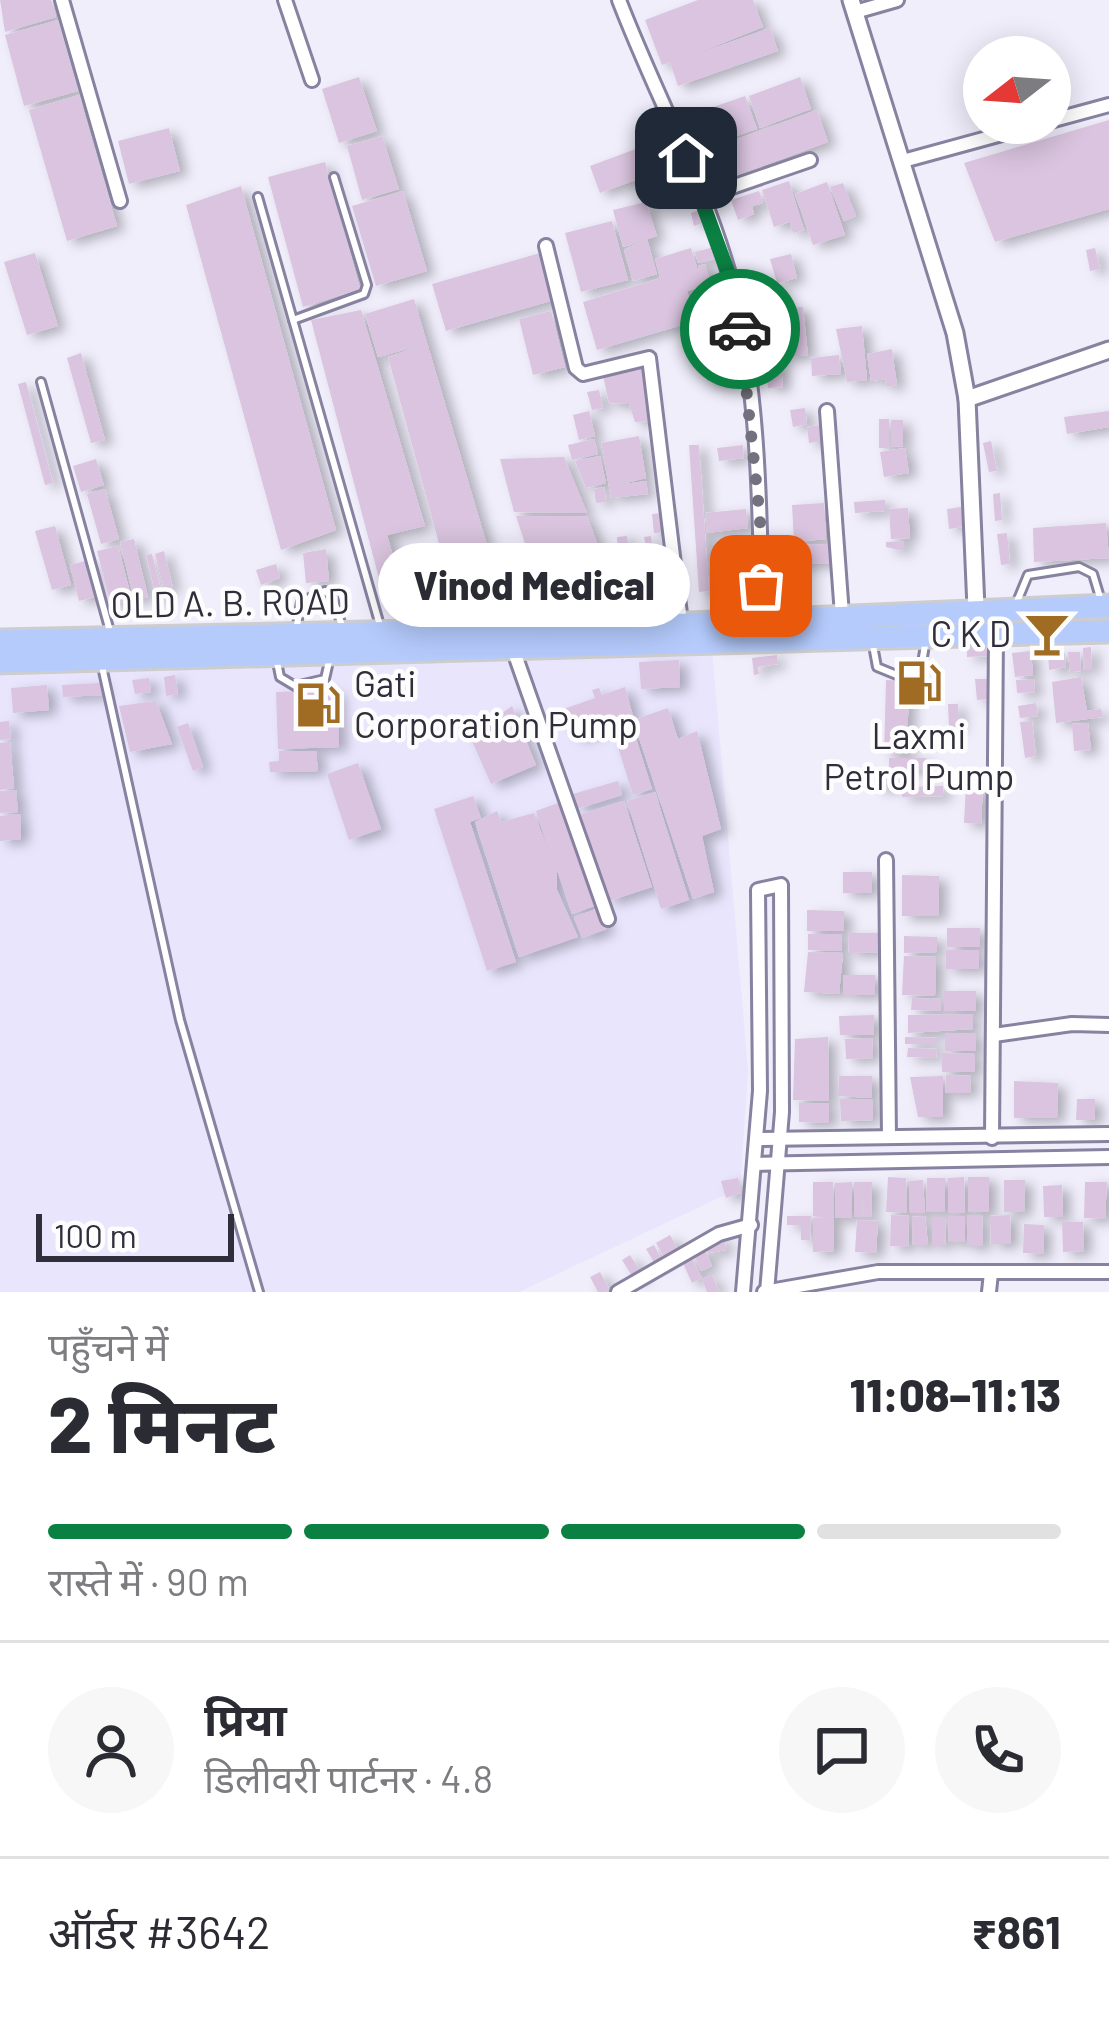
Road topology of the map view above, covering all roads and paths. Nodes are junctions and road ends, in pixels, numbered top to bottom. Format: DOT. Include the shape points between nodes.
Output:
graph roads {
  1 [pos="62,0"];
  2 [pos="285,0"];
  3 [pos="619,0"];
  4 [pos="897,0"];
  5 [pos="853,6"];
  6 [pos="312,80"];
  7 [pos="1109,105"];
  8 [pos="1071,115"];
  9 [pos="965,144"];
  10 [pos="810,160"];
  11 [pos="903,161"];
  12 [pos="334,177"];
  13 [pos="258,197"];
  14 [pos="703,197"];
  15 [pos="120,201"];
  16 [pos="546,246"];
  17 [pos="292,320"];
  18 [pos="1109,350"];
  19 [pos="41,382"];
  20 [pos="967,399"];
  21 [pos="826,411"];
  22 [pos="1106,606"];
  23 [pos="1015,607"];
  24 [pos="976,608"];
  25 [pos="842,615"];
  26 [pos="762,619"];
  27 [pos="681,622"];
  28 [pos="1109,631"];
  29 [pos="382,633"];
  30 [pos="996,633"];
  31 [pos="344,634"];
  32 [pos="296,635"];
  33 [pos="926,635"];
  34 [pos="872,637"];
  35 [pos="0,641"];
  36 [pos="106,649"];
  37 [pos="513,650"];
  38 [pos="330,654"];
  39 [pos="276,655"];
  40 [pos="0,662"];
  41 [pos="886,860"];
  42 [pos="608,919"];
  43 [pos="1109,1025"];
  44 [pos="994,1035"];
  45 [pos="1109,1134"];
  46 [pos="889,1137"];
  47 [pos="992,1138"];
  48 [pos="758,1139"];
  49 [pos="780,1140"];
  50 [pos="1109,1157"];
  51 [pos="755,1165"];
  52 [pos="778,1165"];
  53 [pos="751,1225"];
  54 [pos="878,1272"];
  55 [pos="1081,1272"];
  56 [pos="1109,1272"];
  57 [pos="991,1274"];
  58 [pos="259,1292"];
  59 [pos="618,1292"];
  60 [pos="743,1292"];
  61 [pos="766,1292"];
  62 [pos="876,1292"];
  63 [pos="989,1292"];
  64 [pos="1079,1292"];
  1 -- 15 [label="street"];
  2 -- 6 [label="street"];
  3 -- 14 [label="street"];
  4 -- 5 [label="street"];
  5 -- 11 [label="street"];
  7 -- 8 [label="street"];
  9 -- 11 [label="street"];
  10 -- 14 [label="street"];
  11 -- 20 [label="street"];
  12 -- 17 [label="lane" via="367,285 364,294"];
  13 -- 17 [label="lane"];
  14 -- 26 [label="street" via="738,313"];
  16 -- 27 [label="street" via="576,368 583,374 649,358"];
  17 -- 29 [label="lane"];
  18 -- 20 [label="street"];
  19 -- 36 [label="lane"];
  20 -- 24 [label="street"];
  21 -- 25 [label="street"];
  22 -- 23 [label="main road, OLD A. B. ROAD"];
  22 -- 23 [label="lane" via="1093,574 1079,568 1028,575"];
  23 -- 24 [label="main road, OLD A. B. ROAD"];
  24 -- 25 [label="main road, OLD A. B. ROAD"];
  25 -- 26 [label="main road, OLD A. B. ROAD"];
  26 -- 27 [label="main road, OLD A. B. ROAD"];
  27 -- 29 [label="main road, OLD A. B. ROAD"];
  28 -- 30 [label="main road, OLD A. B. ROAD"];
  29 -- 31 [label="main road, OLD A. B. ROAD"];
  30 -- 33 [label="main road, OLD A. B. ROAD"];
  30 -- 44 [label="street"];
  31 -- 32 [label="main road, OLD A. B. ROAD"];
  31 -- 32 [label="lane" via="325,591 301,602"];
  32 -- 36 [label="main road, OLD A. B. ROAD"];
  33 -- 34 [label="main road, OLD A. B. ROAD"];
  33 -- 34 [label="lane" via="921,669 899,676 877,667"];
  34 -- 37 [label="main road, OLD A. B. ROAD"];
  35 -- 36 [label="main road, OLD A. B. ROAD"];
  36 -- 39 [label="main road, OLD A. B. ROAD"];
  36 -- 40 [label="main road, OLD A. B. ROAD"];
  36 -- 58 [label="lane" via="180,1020"];
  37 -- 38 [label="main road, OLD A. B. ROAD"];
  37 -- 42 [label="street"];
  38 -- 39 [label="main road, OLD A. B. ROAD"];
  38 -- 39 [label="lane" via="325,680 295,686 280,677"];
  41 -- 46 [label="street"];
  43 -- 44 [label="street"];
  44 -- 47 [label="street"];
  45 -- 47 [label="street"];
  46 -- 47 [label="street"];
  46 -- 49 [label="street"];
  48 -- 49 [label="street"];
  48 -- 49 [label="street" via="758,890 781,885"];
  48 -- 51 [label="street"];
  49 -- 52 [label="street"];
  50 -- 52 [label="street"];
  51 -- 52 [label="street"];
  51 -- 53 [label="street"];
  52 -- 61 [label="street"];
  53 -- 59 [label="street" via="718,1234"];
  53 -- 60 [label="street"];
  54 -- 57 [label="street"];
  54 -- 61 [label="street"];
  54 -- 62 [label="street"];
  55 -- 56 [label="street"];
  55 -- 57 [label="street"];
  55 -- 64 [label="street"];
  57 -- 63 [label="street"];
}
